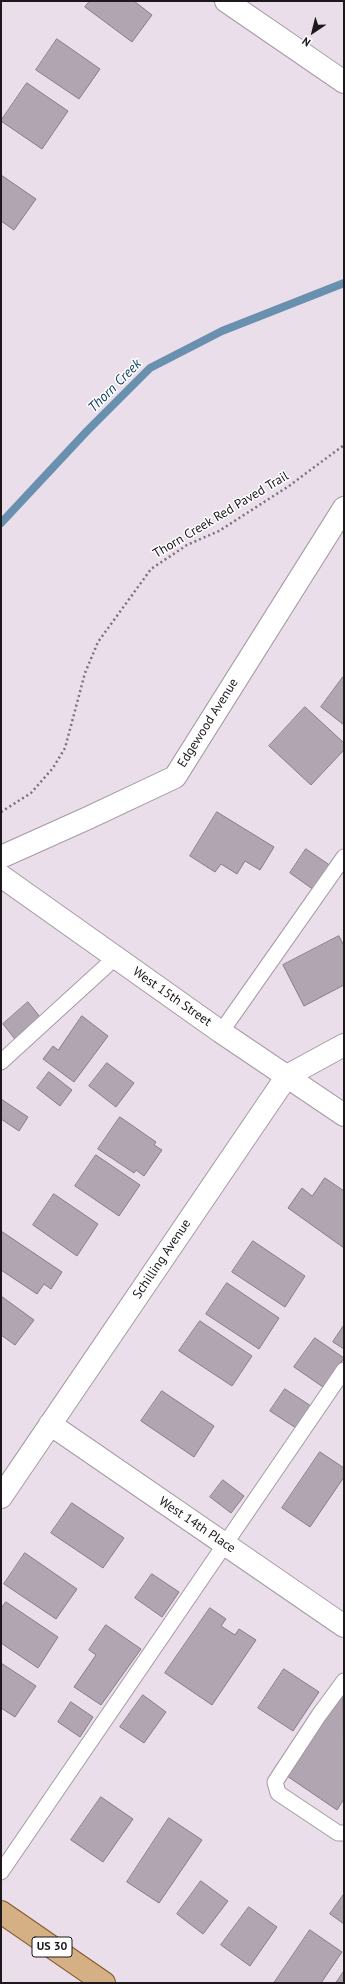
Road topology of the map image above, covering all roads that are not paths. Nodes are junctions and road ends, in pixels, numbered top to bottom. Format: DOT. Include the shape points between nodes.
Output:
graph roads {
  1 [pos="238,4"];
  2 [pos="344,82"];
  3 [pos="344,508"];
  4 [pos="1,857"];
  5 [pos="344,857"];
  6 [pos="1,876"];
  7 [pos="116,957"];
  8 [pos="222,1032"];
  9 [pos="344,1045"];
  10 [pos="1,1062"];
  11 [pos="287,1076"];
  12 [pos="344,1115"];
  13 [pos="342,1377"];
  14 [pos="50,1424"];
  15 [pos="1,1496"];
  16 [pos="226,1544"];
  17 [pos="344,1626"];
  18 [pos="344,1681"];
  19 [pos="344,1833"];
  20 [pos="1,1872"];
  21 [pos="1,1912"];
  22 [pos="104,1983"];
  1 -- 2 [label="street"];
  3 -- 4 [label="street, Edgewood Avenue" via="175,777"];
  5 -- 8 [label="lane"];
  6 -- 7 [label="street, West 15th Street"];
  7 -- 8 [label="street, West 15th Street"];
  7 -- 10 [label="lane"];
  8 -- 11 [label="street, West 15th Street"];
  9 -- 11 [label="street, Schilling Avenue"];
  11 -- 12 [label="street, West 15th Street"];
  11 -- 14 [label="street, Schilling Avenue"];
  13 -- 16 [label="lane"];
  14 -- 15 [label="street, Schilling Avenue"];
  14 -- 16 [label="street, West 14th Place"];
  16 -- 17 [label="street, West 14th Place"];
  16 -- 20 [label="lane"];
  18 -- 19 [label="lane" via="275,1782 278,1793 338,1833"];
  21 -- 22 [label="main road, US 30"];
}
